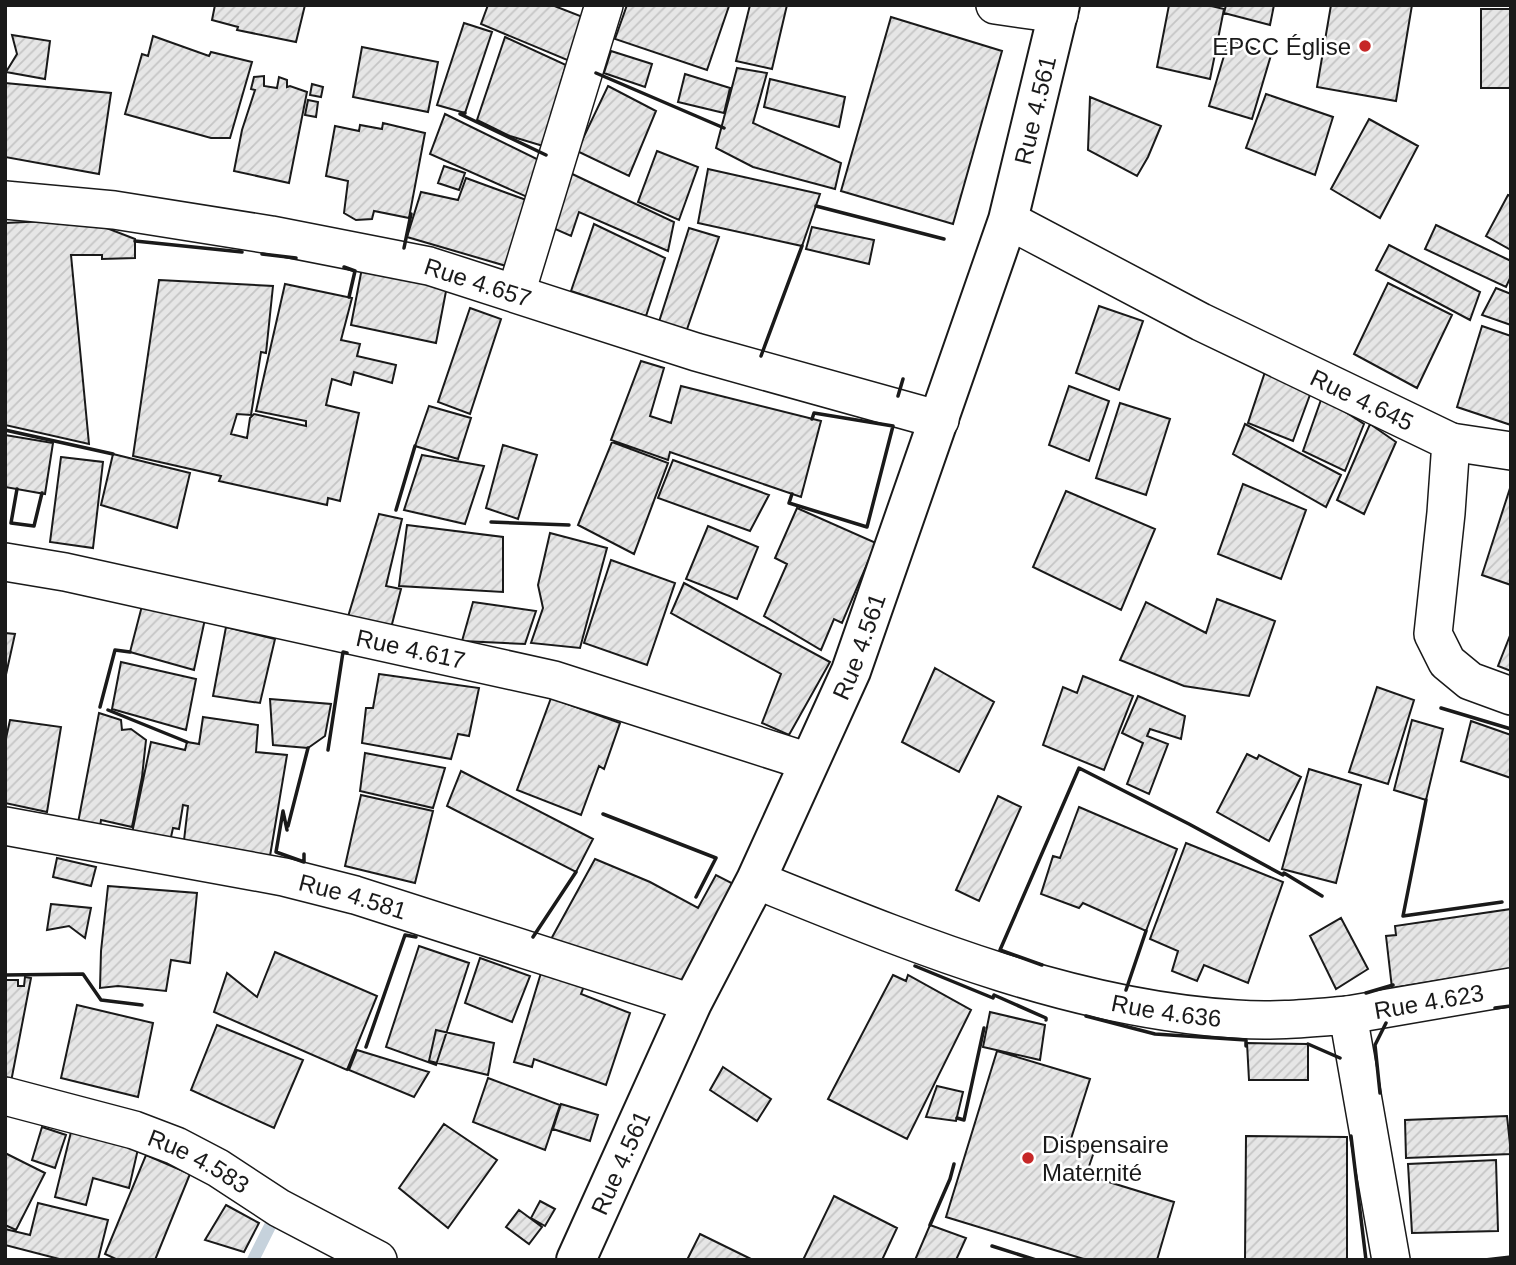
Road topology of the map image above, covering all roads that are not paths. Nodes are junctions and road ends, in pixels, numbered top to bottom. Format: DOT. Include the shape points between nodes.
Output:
graph roads {
  1 [pos="604,5"];
  2 [pos="995,5"];
  3 [pos="1059,10"];
  4 [pos="5,200"];
  5 [pos="1008,220"];
  6 [pos="516,293"];
  7 [pos="940,420"];
  8 [pos="1451,442"];
  9 [pos="1511,451"];
  10 [pos="5,562"];
  11 [pos="1511,696"];
  12 [pos="809,762"];
  13 [pos="5,826"];
  14 [pos="756,880"];
  15 [pos="1511,987"];
  16 [pos="692,1003"];
  17 [pos="1348,1015"];
  18 [pos="5,1096"];
  19 [pos="379,1260"];
  20 [pos="576,1260"];
  21 [pos="1391,1260"];
  1 -- 6 [label="street"];
  2 -- 3 [label="street"];
  3 -- 5 [label="main road, Rue 4.561"];
  4 -- 6 [label="street, Rue 4.657" via="271,235 429,266"];
  5 -- 7 [label="main road, Rue 4.561"];
  5 -- 8 [label="street, Rue 4.645" via="1200,322"];
  6 -- 7 [label="street, Rue 4.657" via="696,352"];
  7 -- 12 [label="main road, Rue 4.561" via="851,671"];
  8 -- 9 [label="street, Rue 4.645"];
  8 -- 11 [label="street" via="1433,634 1447,662 1470,681"];
  10 -- 12 [label="street, Rue 4.617" via="554,680"];
  12 -- 14 [label="main road, Rue 4.561"];
  13 -- 16 [label="street, Rue 4.581" via="331,889"];
  14 -- 16 [label="main road, Rue 4.561"];
  14 -- 17 [label="street, Rue 4.636" via="928,946 1114,1003 1236,1019"];
  15 -- 17 [label="street, Rue 4.623"];
  16 -- 20 [label="main road, Rue 4.561"];
  17 -- 21 [label="street"];
  18 -- 19 [label="street, Rue 4.583" via="134,1130 176,1146 279,1208"];
}
